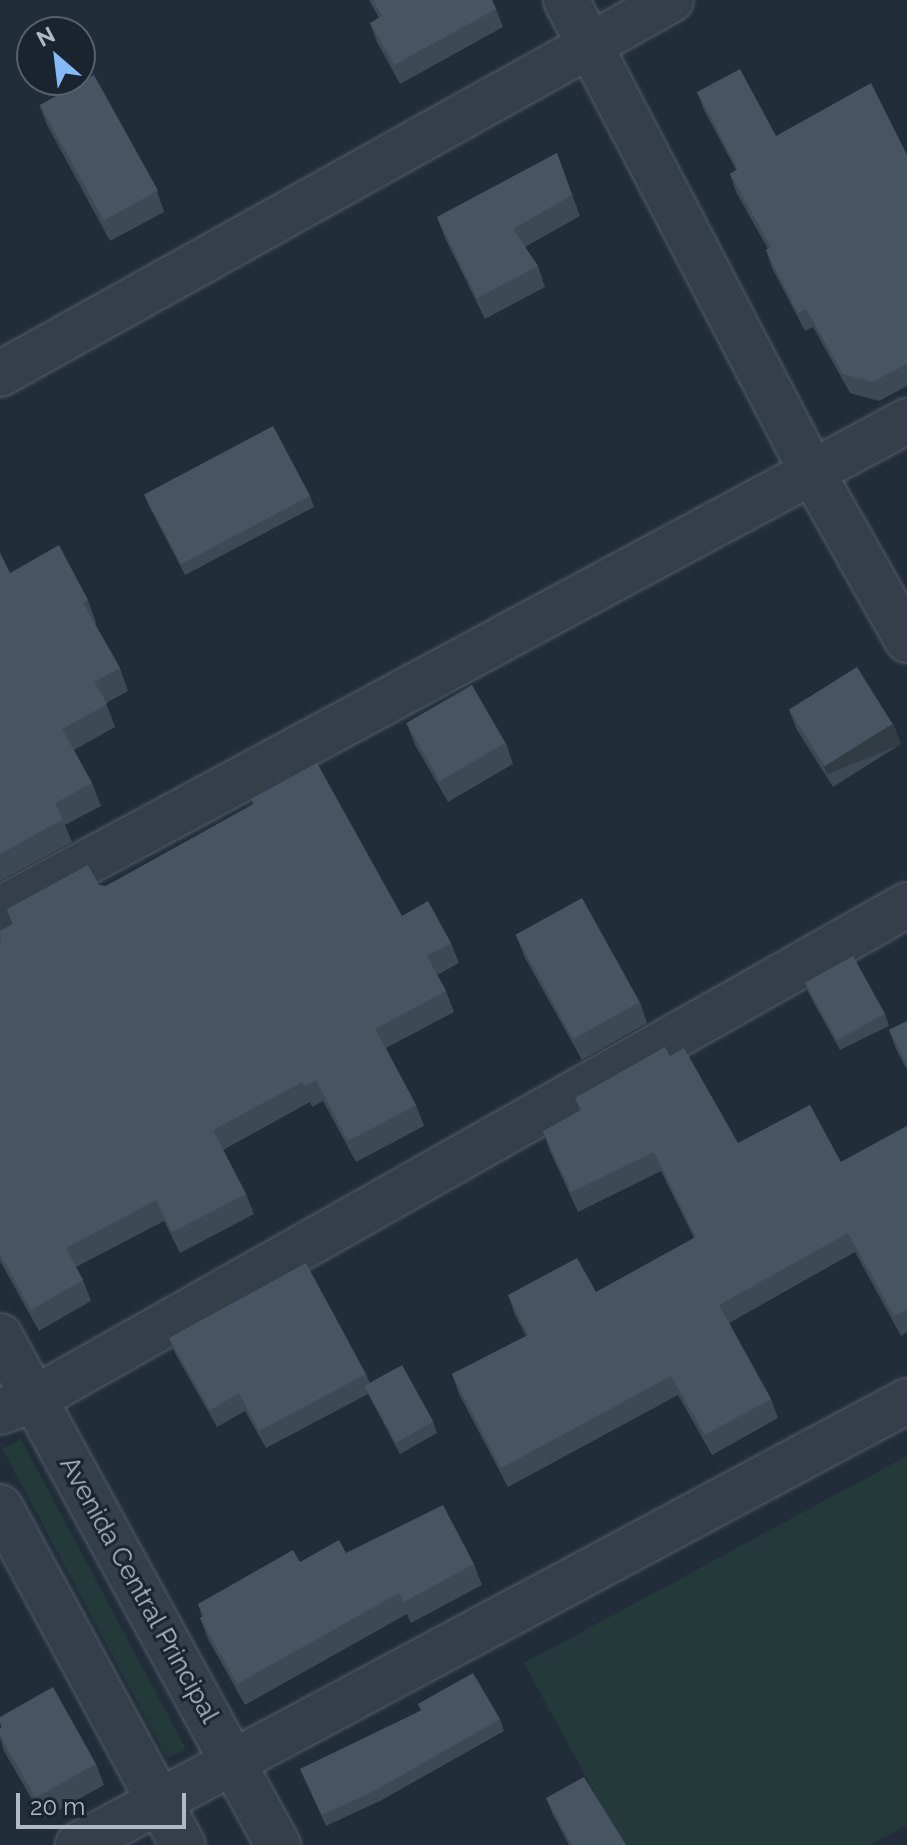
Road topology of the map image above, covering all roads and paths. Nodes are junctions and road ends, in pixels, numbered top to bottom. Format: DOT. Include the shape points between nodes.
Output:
graph roads {
  1 [pos="566,0"];
  2 [pos="671,0"];
  3 [pos="589,43"];
  4 [pos="0,374"];
  5 [pos="907,421"];
  6 [pos="812,472"];
  7 [pos="907,640"];
  8 [pos="907,905"];
  9 [pos="0,909"];
  10 [pos="0,1336"];
  11 [pos="907,1401"];
  12 [pos="17,1406"];
  13 [pos="0,1507"];
  14 [pos="235,1764"];
  15 [pos="160,1801"];
  16 [pos="78,1845"];
  17 [pos="183,1845"];
  18 [pos="278,1845"];
  1 -- 3 [label="street"];
  2 -- 3 [label="street"];
  3 -- 4 [label="street"];
  3 -- 6 [label="street"];
  5 -- 6 [label="street"];
  6 -- 7 [label="street"];
  6 -- 9 [label="street"];
  8 -- 12 [label="street"];
  10 -- 12 [label="street, Avenida Central Principal"];
  11 -- 14 [label="street"];
  12 -- 14 [label="street, Avenida Central Principal"];
  13 -- 15 [label="street"];
  14 -- 15 [label="street"];
  14 -- 18 [label="street, Avenida Central Principal"];
  15 -- 16 [label="street"];
  15 -- 17 [label="street"];
}
